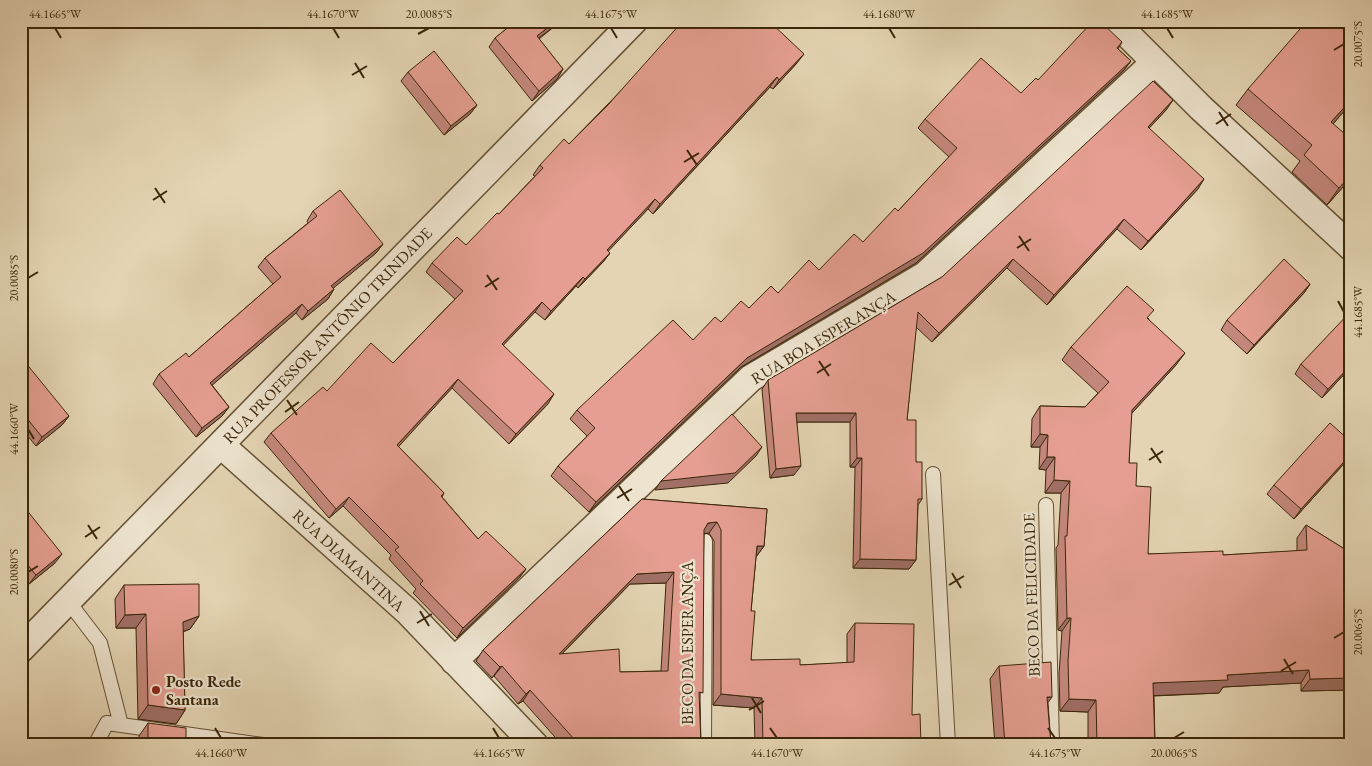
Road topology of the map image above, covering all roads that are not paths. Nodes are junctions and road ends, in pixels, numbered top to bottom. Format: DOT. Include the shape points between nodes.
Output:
graph roads {
  1 [pos="634,21"];
  2 [pos="1114,21"];
  3 [pos="1155,62"];
  4 [pos="1351,247"];
  5 [pos="220,445"];
  6 [pos="932,474"];
  7 [pos="1046,505"];
  8 [pos="705,541"];
  9 [pos="68,601"];
  10 [pos="21,649"];
  11 [pos="454,661"];
  12 [pos="122,725"];
  13 [pos="95,745"];
  14 [pos="263,745"];
  15 [pos="535,745"];
  16 [pos="704,745"];
  17 [pos="948,745"];
  18 [pos="1052,745"];
  1 -- 5 [label="street, RUA PROFESSOR ANTÔNIO TRINDADE"];
  2 -- 3 [label="street"];
  3 -- 4 [label="street"];
  3 -- 11 [label="street, RUA BOA ESPERANÇA" via="925,276 751,378"];
  5 -- 9 [label="street, RUA PROFESSOR ANTÔNIO TRINDADE"];
  5 -- 11 [label="street, RUA DIAMANTINA" via="408,612"];
  6 -- 17 [label="lane"];
  7 -- 18 [label="lane, BECO DA FELICIDADE"];
  8 -- 16 [label="lane, BECO DA ESPERANÇA"];
  9 -- 10 [label="street, RUA PROFESSOR ANTÔNIO TRINDADE"];
  9 -- 12 [label="lane" via="100,644"];
  11 -- 15 [label="street, RUA DIAMANTINA"];
  12 -- 13 [label="lane" via="107,723"];
  12 -- 14 [label="lane"];
}
